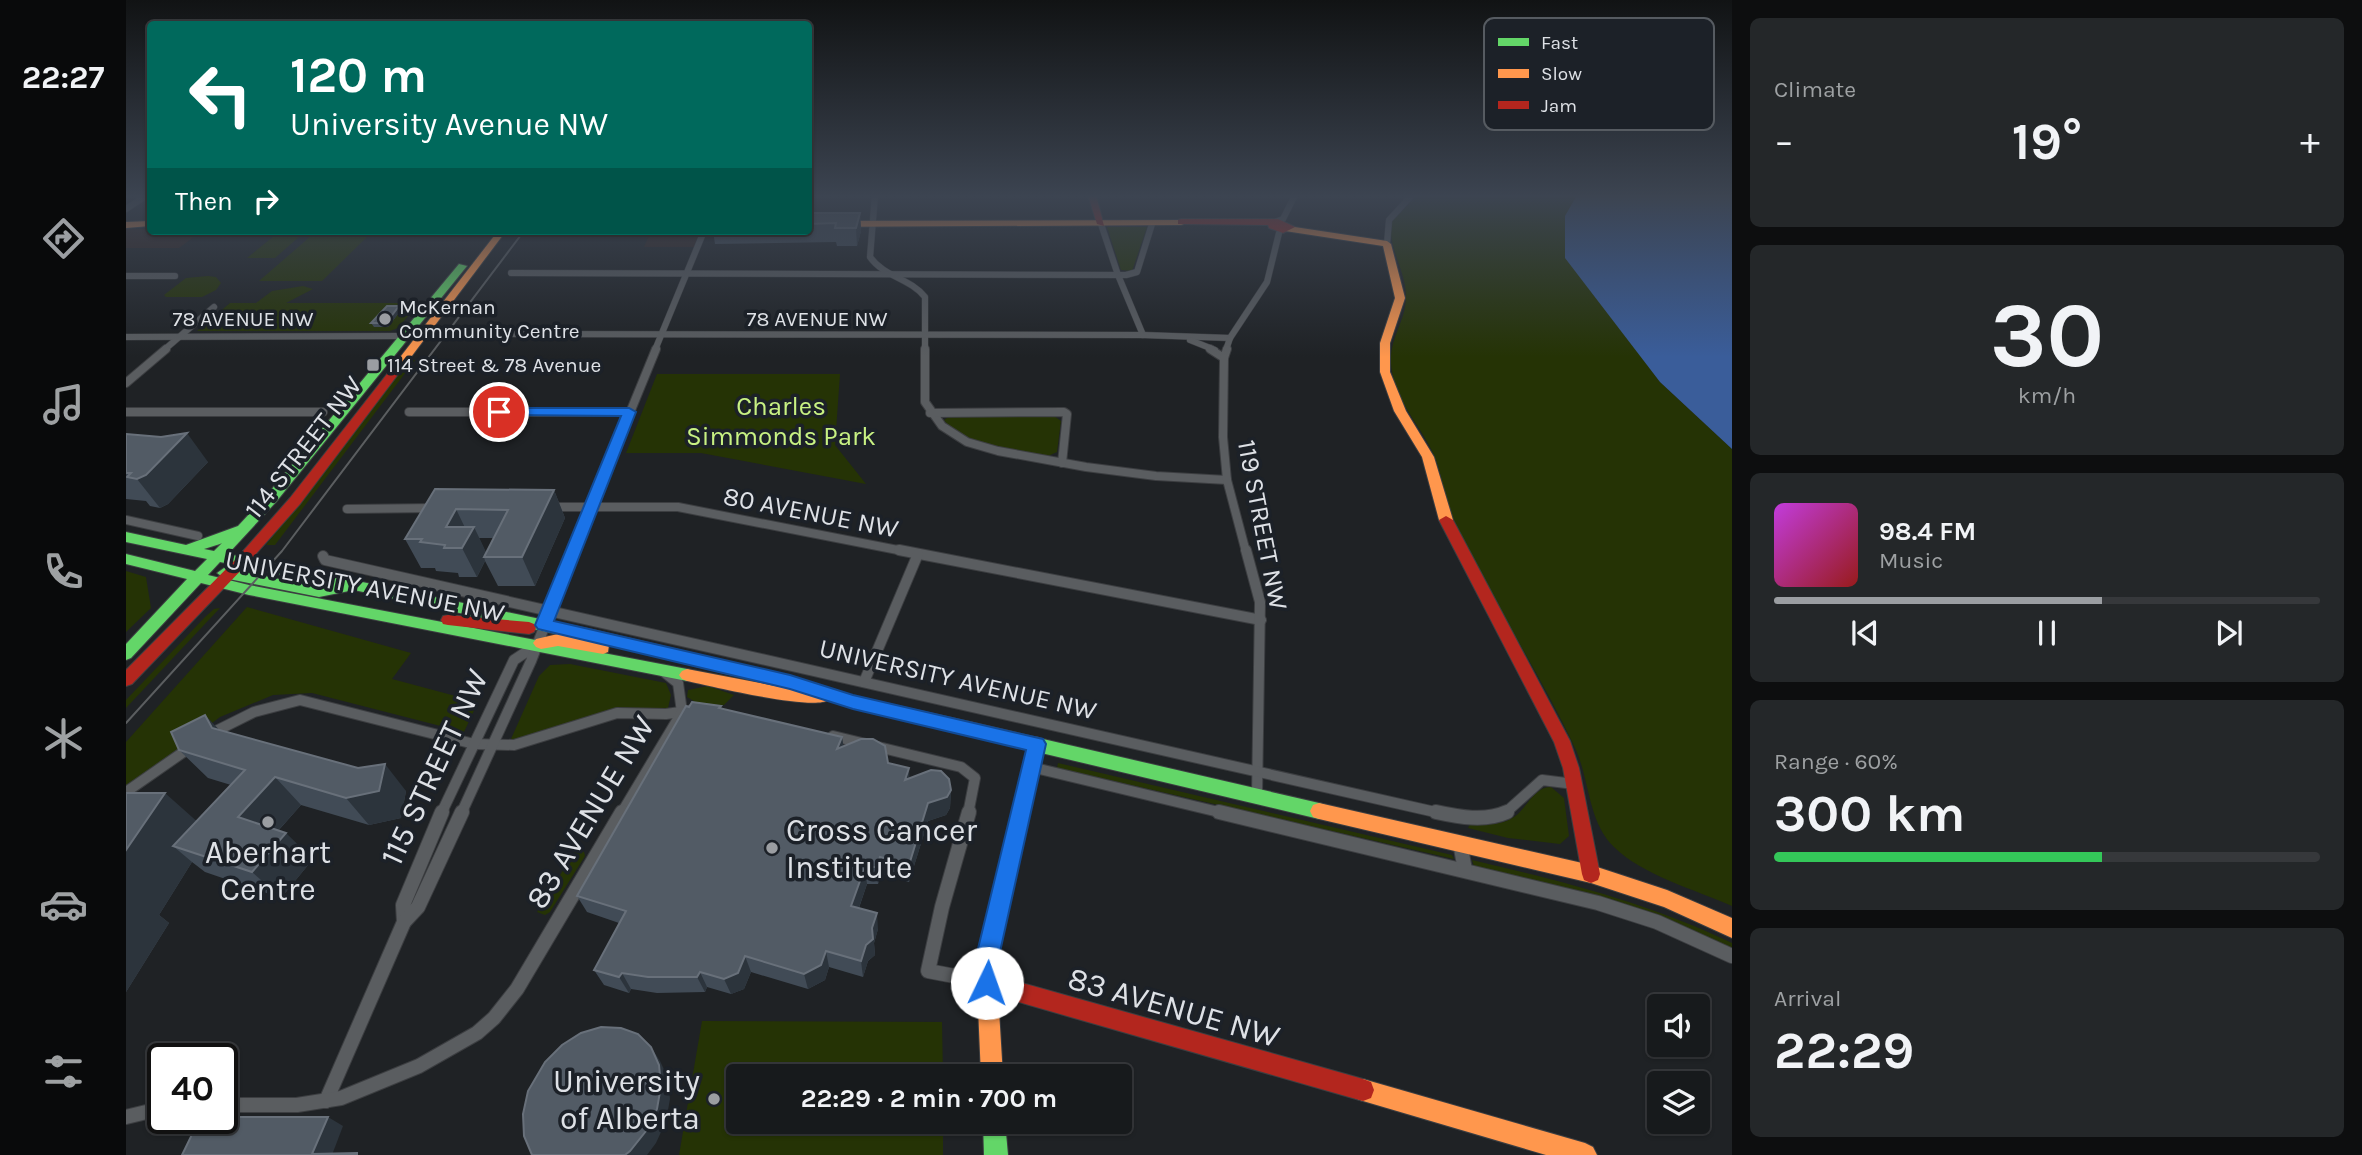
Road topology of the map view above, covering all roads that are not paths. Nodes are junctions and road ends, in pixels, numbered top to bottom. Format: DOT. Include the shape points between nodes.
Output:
graph roads {
  1 [pos="476,249"];
  2 [pos="488,249"];
  3 [pos="697,249"];
  4 [pos="870,249"];
  5 [pos="1109,249"];
  6 [pos="1144,249"];
  7 [pos="1275,249"];
  8 [pos="1388,249"];
  9 [pos="512,273"];
  10 [pos="687,275"];
  11 [pos="891,275"];
  12 [pos="1118,275"];
  13 [pos="126,276"];
  14 [pos="175,276"];
  15 [pos="214,307"];
  16 [pos="470,334"];
  17 [pos="1143,335"];
  18 [pos="402,336"];
  19 [pos="661,336"];
  20 [pos="925,336"];
  21 [pos="1166,336"];
  22 [pos="126,337"];
  23 [pos="179,337"];
  24 [pos="1230,338"];
  25 [pos="1224,358"];
  26 [pos="126,383"];
  27 [pos="126,412"];
  28 [pos="323,412"];
  29 [pos="409,412"];
  30 [pos="629,412"];
  31 [pos="930,413"];
  32 [pos="1062,463"];
  33 [pos="1227,480"];
  34 [pos="541,507"];
  35 [pos="591,507"];
  36 [pos="444,508"];
  37 [pos="347,509"];
  38 [pos="258,513"];
  39 [pos="126,520"];
  40 [pos="198,536"];
  41 [pos="126,537"];
  42 [pos="183,550"];
  43 [pos="918,554"];
  44 [pos="323,556"];
  45 [pos="218,557"];
  46 [pos="126,559"];
  47 [pos="242,561"];
  48 [pos="199,577"];
  49 [pos="226,578"];
  50 [pos="355,586"];
  51 [pos="546,618"];
  52 [pos="1261,620"];
  53 [pos="408,621"];
  54 [pos="535,646"];
  55 [pos="126,653"];
  56 [pos="667,653"];
  57 [pos="663,671"];
  58 [pos="126,680"];
  59 [pos="864,682"];
  60 [pos="853,702"];
  61 [pos="713,710"];
  62 [pos="682,712"];
  63 [pos="825,734"];
  64 [pos="474,744"];
  65 [pos="1036,744"];
  66 [pos="494,745"];
  67 [pos="1031,767"];
  68 [pos="1257,772"];
  69 [pos="1574,783"];
  70 [pos="126,792"];
  71 [pos="1257,797"];
  72 [pos="1460,843"];
  73 [pos="1465,870"];
  74 [pos="1591,874"];
  75 [pos="404,922"];
  76 [pos="1732,928"];
  77 [pos="1732,956"];
  78 [pos="987,983"];
  79 [pos="991,1064"];
  80 [pos="326,1101"];
  81 [pos="238,1104"];
  82 [pos="147,1112"];
  83 [pos="126,1117"];
  84 [pos="995,1134"];
  85 [pos="996,1155"];
  86 [pos="1585,1155"];
  1 -- 18 [label="main road, 114 STREET NW"];
  2 -- 47 [label="main road, 114 STREET NW" via="295,500"];
  3 -- 10 [label="street, 115 STREET NW"];
  4 -- 11 [label="street" via="877,267"];
  5 -- 12 [label="street"];
  6 -- 12 [label="street" via="1137,272"];
  7 -- 24 [label="street, 119 STREET NW" via="1267,282"];
  8 -- 69 [label="main road" via="1400,298 1385,343 1386,378 1428,457 1449,528 1562,741"];
  9 -- 10 [label="street"];
  10 -- 11 [label="street"];
  10 -- 19 [label="street, 115 STREET NW"];
  11 -- 12 [label="street"];
  11 -- 20 [label="street" via="923,293"];
  12 -- 17 [label="street"];
  13 -- 14 [label="street"];
  15 -- 23 [label="street"];
  16 -- 19 [label="street, 78 AVENUE NW"];
  17 -- 20 [label="street, 78 AVENUE NW"];
  17 -- 21 [label="street, 78 AVENUE NW"];
  18 -- 23 [label="street, 78 AVENUE NW"];
  18 -- 38 [label="main road, 114 STREET NW"];
  19 -- 20 [label="street, 78 AVENUE NW"];
  19 -- 30 [label="street, 115 STREET NW"];
  20 -- 31 [label="street" via="924,391"];
  21 -- 24 [label="street, 78 AVENUE NW"];
  21 -- 25 [label="street, 78 AVENUE NW" via="1198,343"];
  22 -- 23 [label="street, 78 AVENUE NW"];
  23 -- 26 [label="street"];
  24 -- 25 [label="street, 119 STREET NW"];
  25 -- 33 [label="street, 119 STREET NW"];
  27 -- 28 [label="street"];
  29 -- 30 [label="street"];
  30 -- 35 [label="street, 115 STREET NW"];
  31 -- 32 [label="street" via="951,433 979,446"];
  31 -- 32 [label="street" via="1064,412"];
  32 -- 33 [label="street" via="1142,476"];
  33 -- 52 [label="street, 119 STREET NW" via="1256,584"];
  34 -- 35 [label="street, 80 AVENUE NW"];
  35 -- 43 [label="street, 80 AVENUE NW" via="678,507"];
  35 -- 51 [label="street, 115 STREET NW"];
  36 -- 37 [label="street"];
  38 -- 42 [label="main road" via="227,536"];
  38 -- 45 [label="main road, 114 STREET NW"];
  39 -- 40 [label="street, UNIVERSITY AVENUE NW"];
  41 -- 42 [label="main road, UNIVERSITY AVENUE NW"];
  42 -- 45 [label="main road, UNIVERSITY AVENUE NW"];
  43 -- 52 [label="street, 80 AVENUE NW"];
  43 -- 59 [label="street"];
  44 -- 51 [label="street, UNIVERSITY AVENUE NW"];
  45 -- 47 [label="main road, UNIVERSITY AVENUE NW"];
  45 -- 48 [label="main road, 114 STREET NW"];
  46 -- 48 [label="main road, UNIVERSITY AVENUE NW"];
  47 -- 49 [label="main road, 114 STREET NW"];
  47 -- 50 [label="main road, UNIVERSITY AVENUE NW"];
  48 -- 49 [label="main road, UNIVERSITY AVENUE NW"];
  48 -- 55 [label="main road, 114 STREET NW"];
  49 -- 50 [label="main road" via="319,592"];
  49 -- 53 [label="main road, UNIVERSITY AVENUE NW"];
  49 -- 58 [label="main road, 114 STREET NW"];
  50 -- 51 [label="main road, UNIVERSITY AVENUE NW"];
  51 -- 53 [label="main road" via="519,629 436,618"];
  51 -- 54 [label="street, 115 STREET NW"];
  51 -- 56 [label="main road, UNIVERSITY AVENUE NW"];
  51 -- 59 [label="street, UNIVERSITY AVENUE NW"];
  52 -- 68 [label="street, 119 STREET NW"];
  53 -- 54 [label="main road, UNIVERSITY AVENUE NW"];
  54 -- 56 [label="main road" via="558,640 629,653"];
  54 -- 57 [label="main road, UNIVERSITY AVENUE NW"];
  54 -- 64 [label="street, 115 STREET NW" via="514,660"];
  54 -- 66 [label="street, 115 STREET NW"];
  56 -- 60 [label="main road, UNIVERSITY AVENUE NW"];
  57 -- 60 [label="main road, UNIVERSITY AVENUE NW"];
  57 -- 62 [label="street" via="678,683"];
  59 -- 68 [label="street, UNIVERSITY AVENUE NW"];
  60 -- 65 [label="main road, UNIVERSITY AVENUE NW"];
  61 -- 62 [label="street, 83 AVENUE NW"];
  62 -- 66 [label="street" via="617,713 514,745"];
  62 -- 80 [label="street, 83 AVENUE NW" via="498,1015 449,1050 362,1092"];
  63 -- 78 [label="street, 83 AVENUE NW" via="961,767 975,778 928,971"];
  64 -- 66 [label="street"];
  64 -- 70 [label="street" via="321,703 282,702 227,723"];
  64 -- 75 [label="street, 115 STREET NW" via="425,847 403,905"];
  65 -- 67 [label="main road"];
  65 -- 71 [label="main road, UNIVERSITY AVENUE NW"];
  66 -- 75 [label="street, 115 STREET NW" via="418,907"];
  67 -- 73 [label="street"];
  67 -- 78 [label="main road" via="986,961"];
  68 -- 69 [label="street, UNIVERSITY AVENUE NW" via="1472,818 1510,811 1542,780"];
  68 -- 71 [label="street, 119 STREET NW"];
  69 -- 74 [label="main road"];
  71 -- 72 [label="main road, UNIVERSITY AVENUE NW"];
  72 -- 73 [label="street"];
  72 -- 74 [label="main road, UNIVERSITY AVENUE NW"];
  73 -- 77 [label="street" via="1657,922"];
  74 -- 76 [label="main road, UNIVERSITY AVENUE NW" via="1667,899"];
  75 -- 80 [label="street, 115 STREET NW"];
  78 -- 79 [label="main road"];
  78 -- 86 [label="main road, 83 AVENUE NW"];
  80 -- 81 [label="street, 83 AVENUE NW"];
  82 -- 83 [label="street"];
  84 -- 85 [label="main road"];
}
